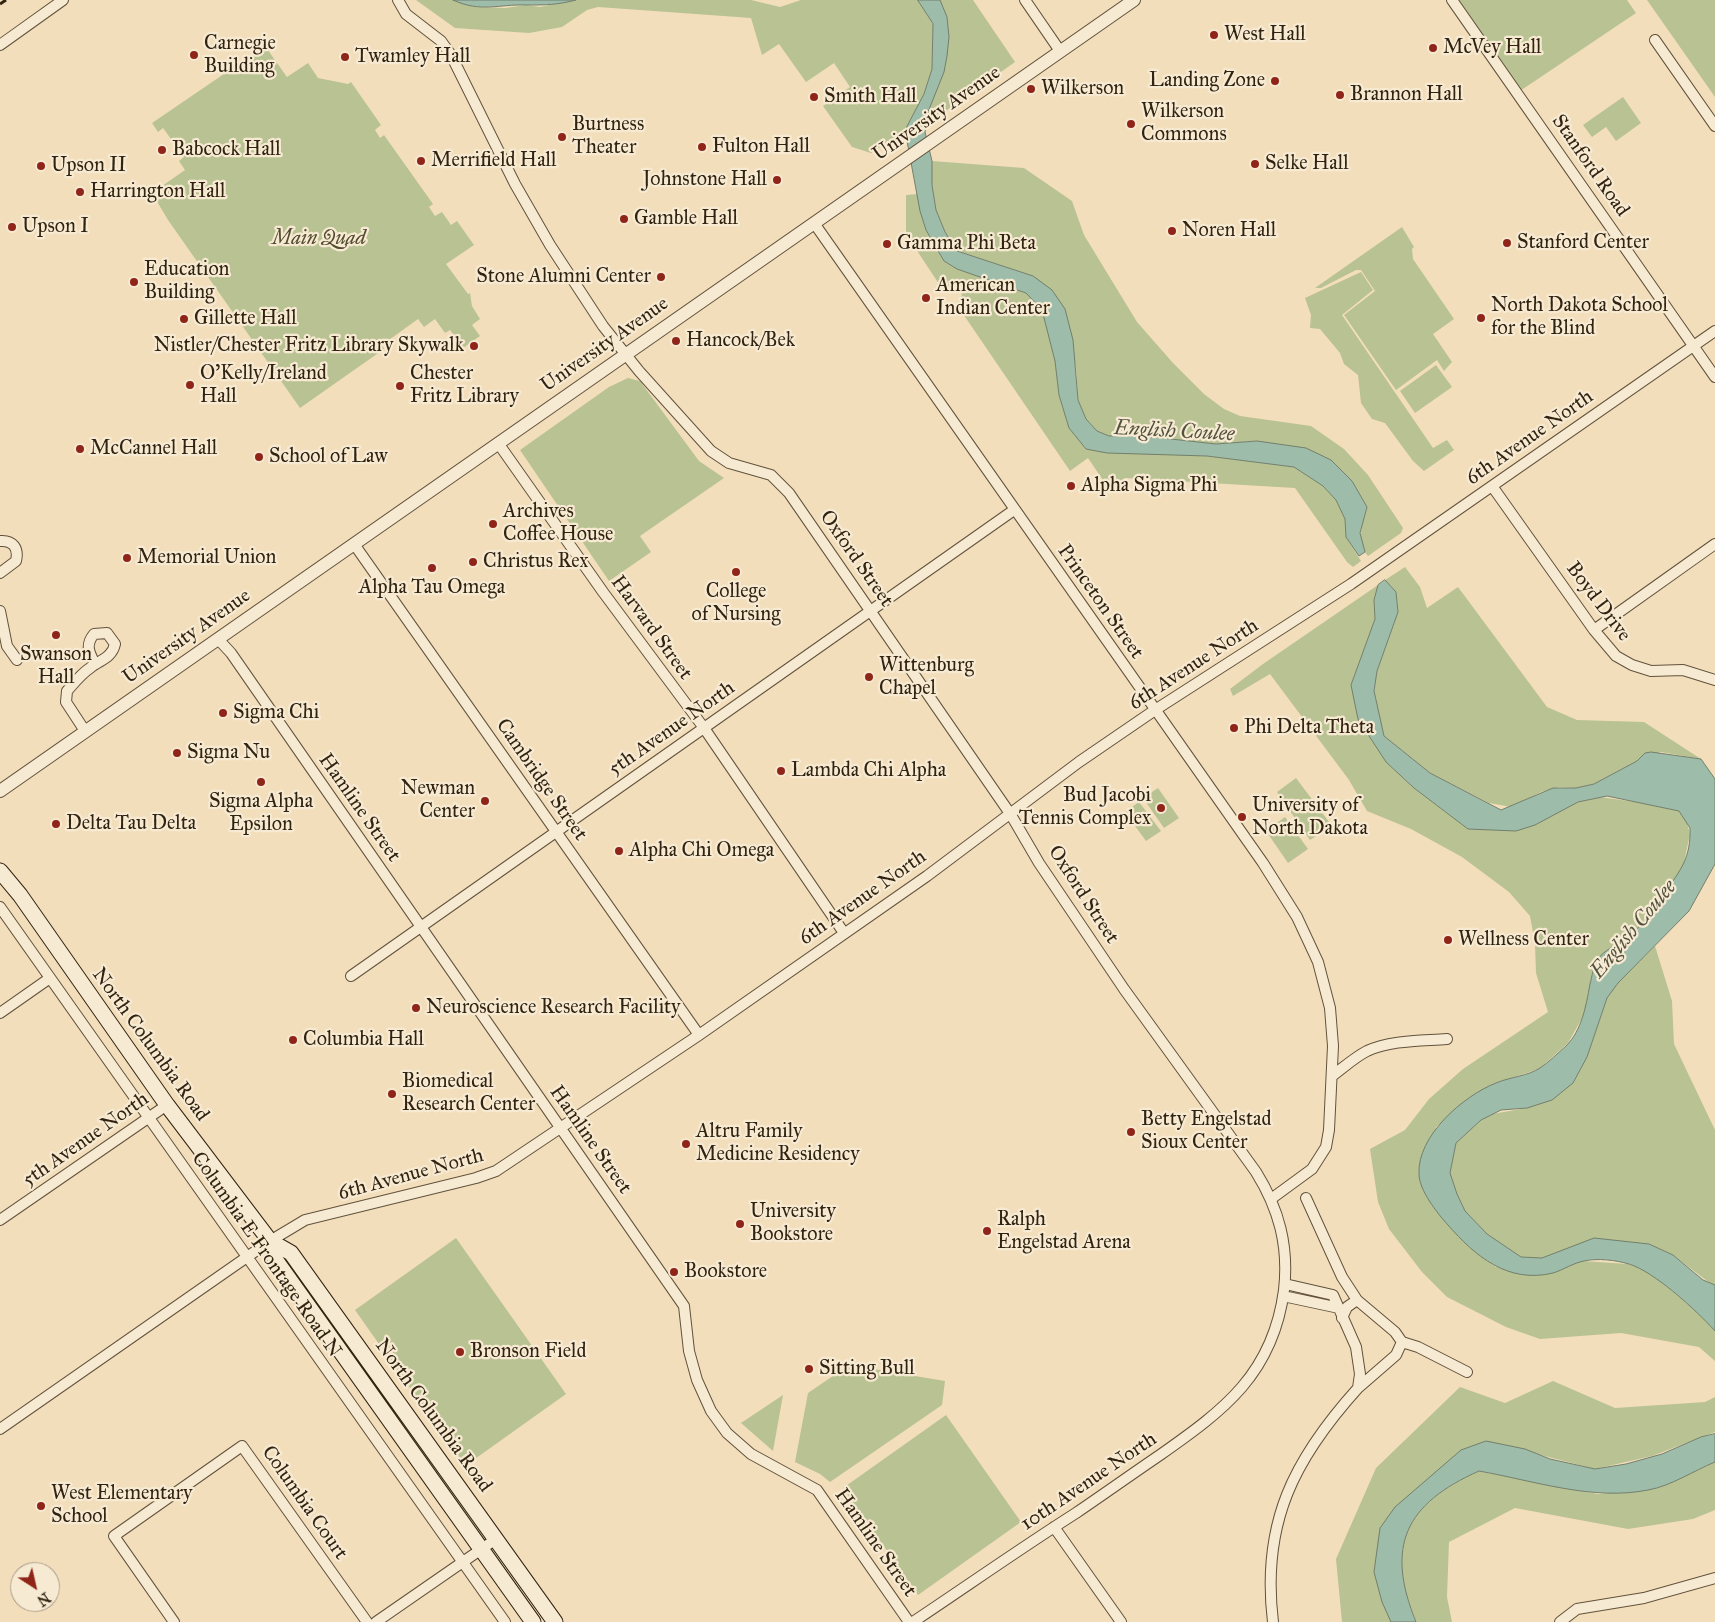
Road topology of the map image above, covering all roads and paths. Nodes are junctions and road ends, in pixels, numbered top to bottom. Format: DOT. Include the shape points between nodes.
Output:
graph roads {
  1 [pos="63,0"];
  2 [pos="398,0"];
  3 [pos="1025,0"];
  4 [pos="1134,0"];
  5 [pos="1452,0"];
  6 [pos="1654,40"];
  7 [pos="0,45"];
  8 [pos="1060,51"];
  9 [pos="1715,126"];
  10 [pos="814,223"];
  11 [pos="1715,330"];
  12 [pos="1693,346"];
  13 [pos="626,353"];
  14 [pos="1715,377"];
  15 [pos="498,443"];
  16 [pos="1492,486"];
  17 [pos="1014,510"];
  18 [pos="0,541"];
  19 [pos="354,544"];
  20 [pos="1715,544"];
  21 [pos="0,573"];
  22 [pos="871,610"];
  23 [pos="0,611"];
  24 [pos="1594,630"];
  25 [pos="218,639"];
  26 [pos="17,660"];
  27 [pos="95,664"];
  28 [pos="1715,680"];
  29 [pos="1155,710"];
  30 [pos="704,728"];
  31 [pos="85,731"];
  32 [pos="0,791"];
  33 [pos="1011,815"];
  34 [pos="555,831"];
  35 [pos="0,871"];
  36 [pos="0,907"];
  37 [pos="420,926"];
  38 [pos="844,933"];
  39 [pos="351,976"];
  40 [pos="50,978"];
  41 [pos="0,1013"];
  42 [pos="699,1035"];
  43 [pos="1447,1039"];
  44 [pos="1332,1076"];
  45 [pos="167,1104"];
  46 [pos="148,1118"];
  47 [pos="561,1128"];
  48 [pos="1306,1198"];
  49 [pos="1271,1199"];
  50 [pos="0,1220"];
  51 [pos="270,1241"];
  52 [pos="247,1258"];
  53 [pos="1284,1284"];
  54 [pos="1283,1296"];
  55 [pos="1357,1300"];
  56 [pos="1341,1313"];
  57 [pos="1402,1342"];
  58 [pos="1267,1352"];
  59 [pos="1467,1372"];
  60 [pos="1358,1388"];
  61 [pos="0,1428"];
  62 [pos="1054,1527"];
  63 [pos="496,1539"];
  64 [pos="482,1549"];
  65 [pos="463,1562"];
  66 [pos="1715,1578"];
  67 [pos="174,1622"];
  68 [pos="367,1622"];
  69 [pos="376,1622"];
  70 [pos="505,1622"];
  71 [pos="533,1622"];
  72 [pos="555,1622"];
  73 [pos="911,1622"];
  74 [pos="1121,1622"];
  75 [pos="1273,1622"];
  76 [pos="1560,1622"];
  1 -- 7 [label="street"];
  2 -- 13 [label="street, Oxford Street" via="406,14 441,41 451,55 495,146 545,237 603,326"];
  3 -- 8 [label="street"];
  4 -- 8 [label="street, University Avenue"];
  5 -- 12 [label="street, Stanford Road"];
  6 -- 9 [label="street"];
  8 -- 10 [label="street, University Avenue"];
  10 -- 13 [label="street, University Avenue"];
  10 -- 17 [label="street, Princeton Street"];
  11 -- 12 [label="street, 6th Avenue North"];
  12 -- 14 [label="street, Stanford Road"];
  12 -- 16 [label="street, 6th Avenue North"];
  13 -- 15 [label="street, University Avenue"];
  13 -- 22 [label="street, Oxford Street" via="711,451 729,463 771,475 789,493"];
  15 -- 19 [label="street, University Avenue"];
  15 -- 30 [label="street, Harvard Street"];
  16 -- 24 [label="street, Boyd Drive"];
  16 -- 29 [label="street, 6th Avenue North" via="1288,626"];
  17 -- 22 [label="street, 5th Avenue North"];
  17 -- 29 [label="street, Princeton Street"];
  18 -- 21 [label="street" via="12,544 18,554 16,561"];
  19 -- 25 [label="street, University Avenue"];
  19 -- 34 [label="street, Cambridge Street"];
  20 -- 24 [label="street"];
  22 -- 30 [label="street, 5th Avenue North"];
  22 -- 33 [label="street, Oxford Street"];
  23 -- 26 [label="street" via="7,646"];
  24 -- 28 [label="street, Boyd Drive" via="1616,656 1632,665 1651,671 1683,670"];
  25 -- 31 [label="street, University Avenue"];
  25 -- 37 [label="street, Hamline Street" via="231,653"];
  27 -- 31 [label="street" via="67,691 66,702"];
  29 -- 33 [label="street, 6th Avenue North" via="1079,762"];
  29 -- 44 [label="street, Princeton Street" via="1263,863 1308,937 1330,1008"];
  30 -- 34 [label="street, 5th Avenue North"];
  30 -- 38 [label="street, Harvard Street"];
  31 -- 32 [label="street, University Avenue"];
  33 -- 38 [label="street, 6th Avenue North"];
  33 -- 49 [label="street, Oxford Street" via="1039,863 1124,989 1256,1172"];
  34 -- 37 [label="street, 5th Avenue North"];
  34 -- 42 [label="street, Cambridge Street"];
  35 -- 45 [label="main road, North Columbia Road"];
  36 -- 40 [label="street, Columbia E Frontage Road N"];
  37 -- 39 [label="street, 5th Avenue North"];
  37 -- 47 [label="street, Hamline Street"];
  38 -- 42 [label="street, 6th Avenue North"];
  40 -- 41 [label="street"];
  40 -- 46 [label="street, Columbia E Frontage Road N"];
  42 -- 47 [label="street, 6th Avenue North"];
  43 -- 44 [label="street" via="1394,1044 1367,1051"];
  44 -- 49 [label="street, Princeton Street" via="1329,1130 1322,1156 1312,1169"];
  45 -- 46 [label="street, 5th Avenue North"];
  45 -- 51 [label="main road, North Columbia Road"];
  46 -- 50 [label="street, 5th Avenue North"];
  46 -- 52 [label="street, Columbia E Frontage Road N"];
  47 -- 51 [label="street, 6th Avenue North" via="496,1171 305,1220"];
  47 -- 73 [label="street, Hamline Street" via="684,1306 689,1351 711,1411 727,1433 751,1454 817,1490"];
  48 -- 55 [label="street" via="1342,1277"];
  49 -- 53 [label="street, Oxford Street" via="1285,1246"];
  51 -- 52 [label="street, 6th Avenue North"];
  51 -- 63 [label="main road, North Columbia Road" via="291,1254"];
  51 -- 64 [label="main road, North Columbia Road" via="275,1259"];
  52 -- 61 [label="street, 6th Avenue North"];
  52 -- 65 [label="street, Columbia E Frontage Road N"];
  53 -- 54 [label="street, Oxford Street"];
  53 -- 56 [label="street" via="1329,1293"];
  54 -- 56 [label="street"];
  54 -- 58 [label="street, Oxford Street" via="1280,1318"];
  55 -- 56 [label="street"];
  55 -- 57 [label="street" via="1395,1332"];
  56 -- 60 [label="street" via="1356,1347 1360,1374"];
  57 -- 59 [label="street"];
  57 -- 60 [label="street" via="1396,1356"];
  58 -- 62 [label="street, 10th Avenue North" via="1230,1401 1204,1423"];
  60 -- 75 [label="street" via="1314,1440 1289,1486 1273,1549"];
  62 -- 73 [label="street, 10th Avenue North"];
  62 -- 74 [label="street"];
  63 -- 64 [label="street"];
  63 -- 72 [label="main road, North Columbia Road"];
  64 -- 65 [label="street"];
  64 -- 71 [label="main road, North Columbia Road"];
  65 -- 69 [label="street"];
  65 -- 70 [label="street, Columbia E Frontage Road N"];
  66 -- 76 [label="street" via="1644,1598 1577,1609"];
  67 -- 68 [label="street, Columbia Court" via="114,1536 242,1446"];
}
